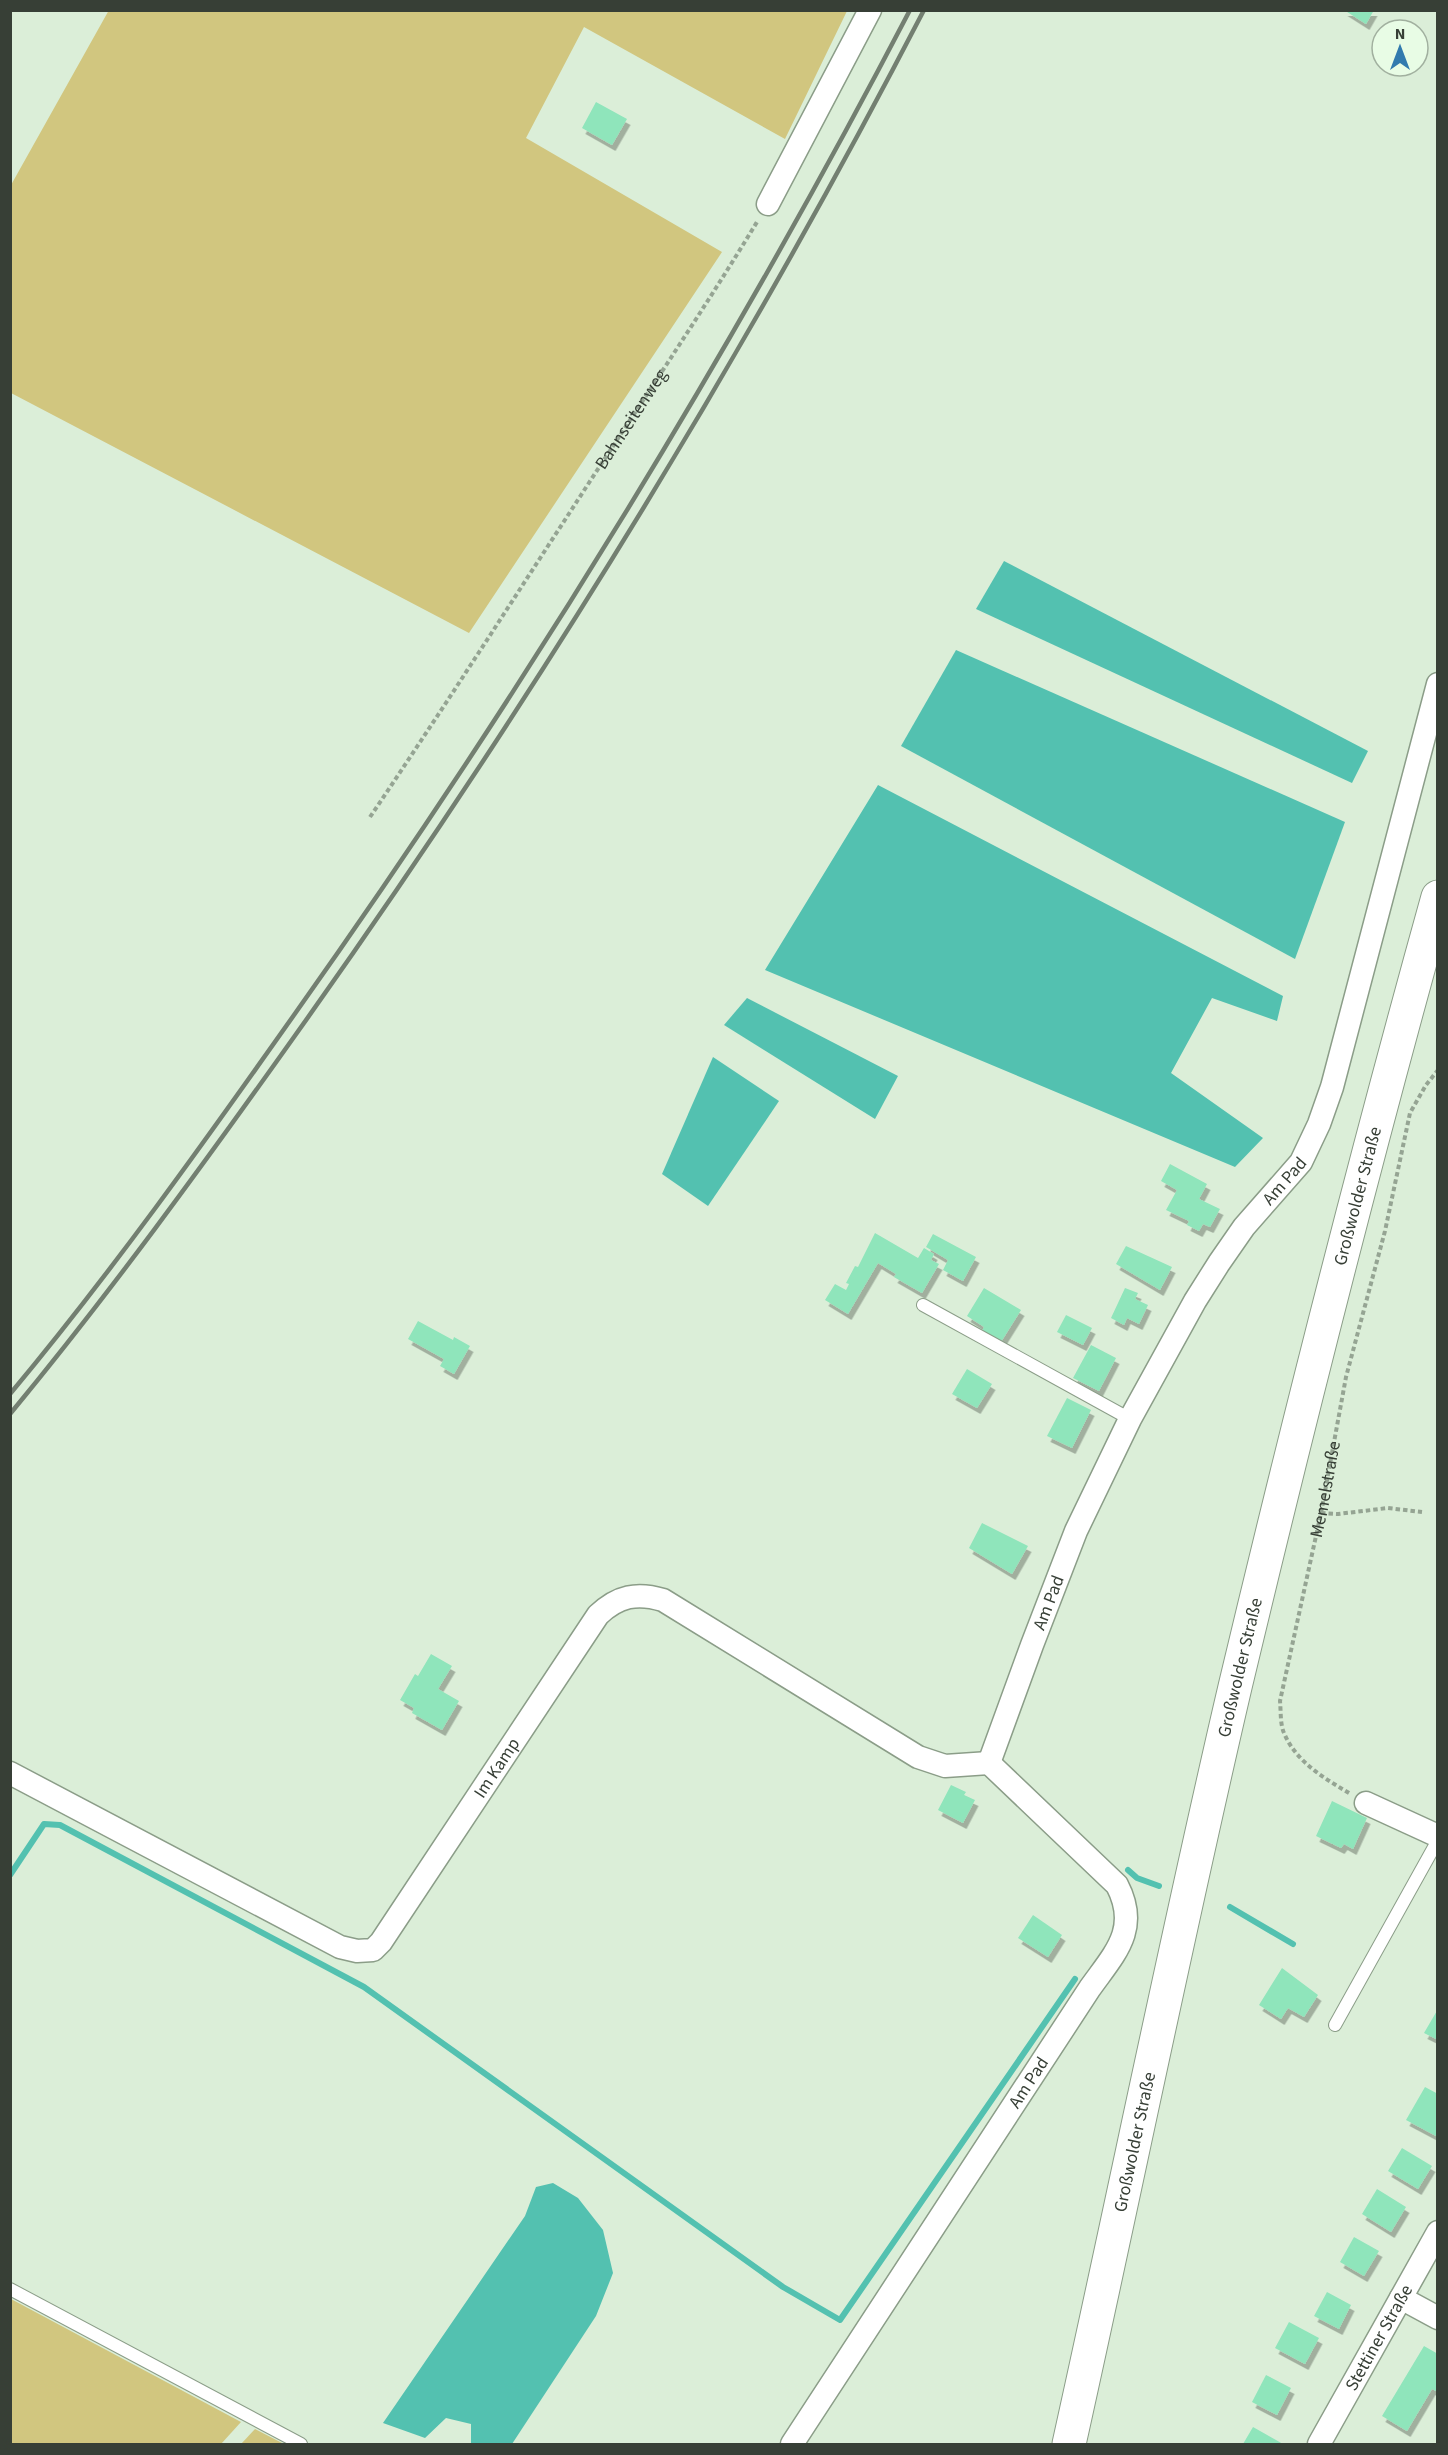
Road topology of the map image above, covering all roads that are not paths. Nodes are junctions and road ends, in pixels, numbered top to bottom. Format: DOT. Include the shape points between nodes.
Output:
graph roads {
  1 [pos="870,10"];
  2 [pos="768,204"];
  3 [pos="1437,684"];
  4 [pos="1437,897"];
  5 [pos="923,1305"];
  6 [pos="1130,1419"];
  7 [pos="989,1763"];
  8 [pos="10,1773"];
  9 [pos="1366,1803"];
  10 [pos="1437,1836"];
  11 [pos="1437,1840"];
  12 [pos="1335,2025"];
  13 [pos="1437,2232"];
  14 [pos="10,2289"];
  15 [pos="1401,2298"];
  16 [pos="1437,2318"];
  17 [pos="301,2445"];
  18 [pos="792,2445"];
  19 [pos="1069,2445"];
  20 [pos="1319,2445"];
  1 -- 2 [label="street"];
  3 -- 6 [label="street, Am Pad" via="1319,1124 1301,1162 1220,1263"];
  4 -- 19 [label="main road, Großwolder Straße" via="1371,1138 1235,1687"];
  5 -- 6 [label="lane"];
  6 -- 7 [label="street, Am Pad" via="1076,1531"];
  7 -- 8 [label="street, Im Kamp" via="945,1766 918,1757 663,1600 636,1595 620,1599 598,1615 381,1942 373,1950 357,1951 306,1930"];
  7 -- 18 [label="street, Am Pad" via="1117,1885 1125,1900 1125,1934"];
  9 -- 10 [label="street"];
  11 -- 12 [label="lane"];
  13 -- 15 [label="street, Stettiner Straße"];
  14 -- 17 [label="lane"];
  15 -- 16 [label="street"];
  15 -- 20 [label="street, Stettiner Straße"];
}
